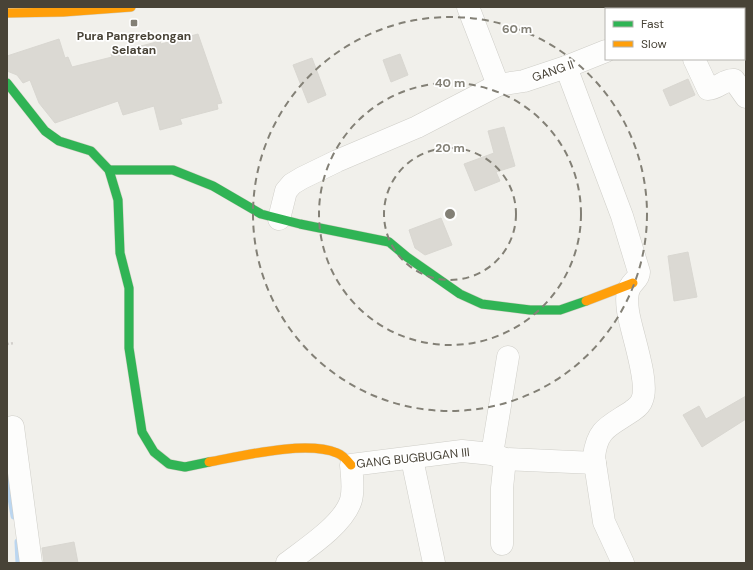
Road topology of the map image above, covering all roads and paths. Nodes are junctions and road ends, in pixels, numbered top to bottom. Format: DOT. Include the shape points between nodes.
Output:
graph roads {
  1 [pos="131,7"];
  2 [pos="468,7"];
  3 [pos="7,13"];
  4 [pos="605,51"];
  5 [pos="694,60"];
  6 [pos="566,68"];
  7 [pos="7,84"];
  8 [pos="498,85"];
  9 [pos="746,97"];
  10 [pos="109,170"];
  11 [pos="279,219"];
  12 [pos="633,283"];
  13 [pos="15,343"];
  14 [pos="7,344"];
  15 [pos="508,357"];
  16 [pos="13,427"];
  17 [pos="499,457"];
  18 [pos="412,459"];
  19 [pos="595,463"];
  20 [pos="351,465"];
  21 [pos="502,544"];
  22 [pos="31,563"];
  23 [pos="287,563"];
  24 [pos="434,563"];
  25 [pos="623,563"];
  1 -- 3 [label="street"];
  2 -- 8 [label="street"];
  4 -- 6 [label="street, GANG II"];
  5 -- 9 [label="street" via="708,89 729,79 734,80"];
  6 -- 8 [label="street, GANG II"];
  6 -- 12 [label="street" via="638,265 639,277"];
  7 -- 10 [label="street" via="52,136 67,145 91,151"];
  8 -- 11 [label="street, GANG II" via="417,127 337,161 292,184 286,191"];
  10 -- 11 [label="street" via="173,170 213,186 247,207"];
  10 -- 20 [label="street, GANG BUGBUGAN III" via="118,200 120,253 129,288 129,348 142,432 148,444 163,462 171,466 305,449 334,452"];
  11 -- 12 [label="street" via="383,240 394,245 460,294 482,304 498,307 537,311 560,310"];
  12 -- 19 [label="street" via="628,294 628,311 644,395 639,406 607,426 600,434 595,447"];
  13 -- 14 [label="path"];
  15 -- 17 [label="street"];
  16 -- 22 [label="street"];
  17 -- 18 [label="street, GANG BUGBUGAN III" via="462,451"];
  17 -- 19 [label="street, GANG BUGBUGAN III"];
  17 -- 21 [label="street"];
  18 -- 20 [label="street, GANG BUGBUGAN III"];
  18 -- 24 [label="street"];
  19 -- 25 [label="street" via="604,522"];
  20 -- 23 [label="street" via="352,495 347,509 320,538"];
}
